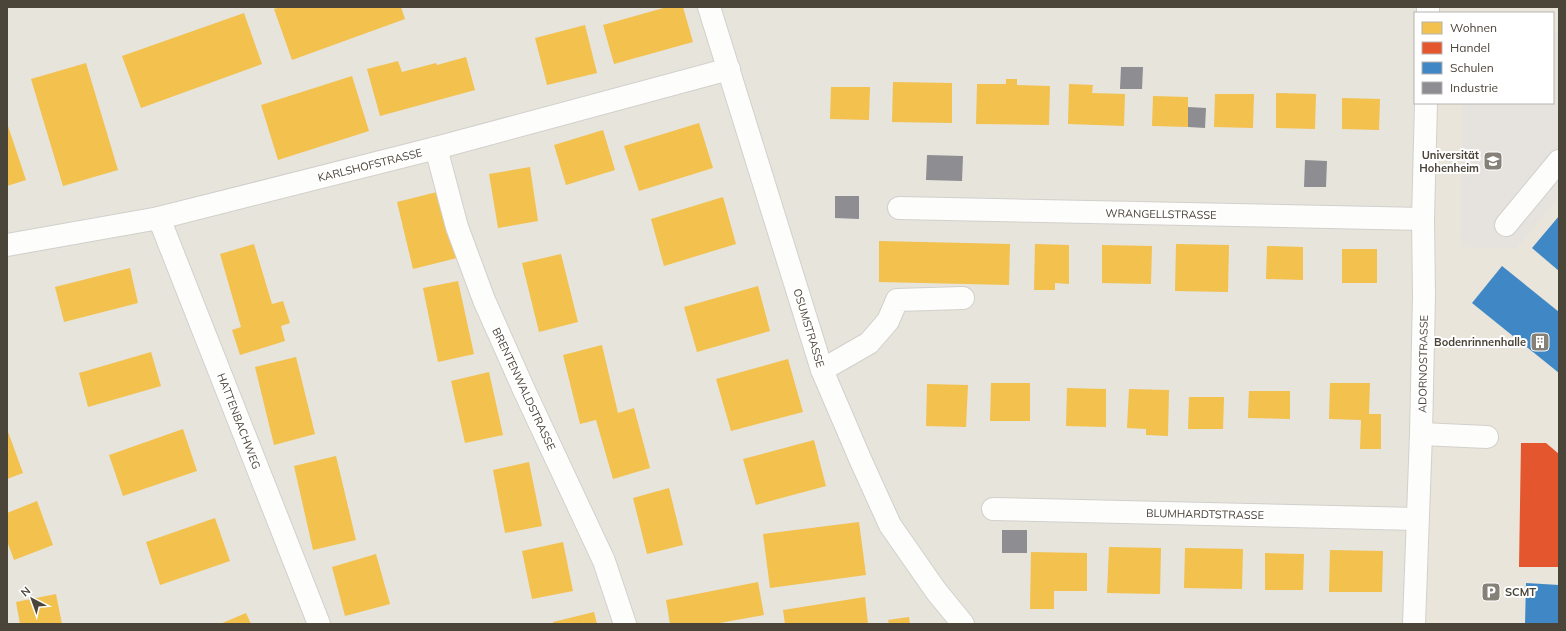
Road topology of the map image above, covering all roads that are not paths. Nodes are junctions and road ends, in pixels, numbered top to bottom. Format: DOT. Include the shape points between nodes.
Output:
graph roads {
  1 [pos="709,7"];
  2 [pos="729,69"];
  3 [pos="1426,104"];
  4 [pos="436,148"];
  5 [pos="1559,161"];
  6 [pos="899,208"];
  7 [pos="160,218"];
  8 [pos="1423,219"];
  9 [pos="1506,225"];
  10 [pos="7,245"];
  11 [pos="963,298"];
  12 [pos="822,370"];
  13 [pos="1421,434"];
  14 [pos="1487,437"];
  15 [pos="993,509"];
  16 [pos="1417,519"];
  17 [pos="319,624"];
  18 [pos="625,624"];
  19 [pos="964,624"];
  20 [pos="1414,624"];
  1 -- 2 [label="street, OSUMSTRASSE"];
  2 -- 4 [label="street, KARLSHOFSTRASSE"];
  2 -- 12 [label="street, OSUMSTRASSE"];
  3 -- 8 [label="street, ADORNOSTRASSE"];
  4 -- 7 [label="street, KARLSHOFSTRASSE"];
  4 -- 18 [label="street, BRENTENWALDSTRASSE" via="457,228 484,300 604,560"];
  5 -- 9 [label="street"];
  6 -- 8 [label="street, WRANGELLSTRASSE"];
  7 -- 10 [label="street, KARLSHOFSTRASSE"];
  7 -- 17 [label="street, HATTENBACHWEG"];
  8 -- 13 [label="street, ADORNOSTRASSE"];
  11 -- 12 [label="street" via="897,300 888,321 868,343"];
  12 -- 19 [label="street, OSUMSTRASSE" via="890,525 936,591"];
  13 -- 14 [label="street"];
  13 -- 16 [label="street, ADORNOSTRASSE"];
  15 -- 16 [label="street, BLUMHARDTSTRASSE"];
  16 -- 20 [label="street, ADORNOSTRASSE"];
}
